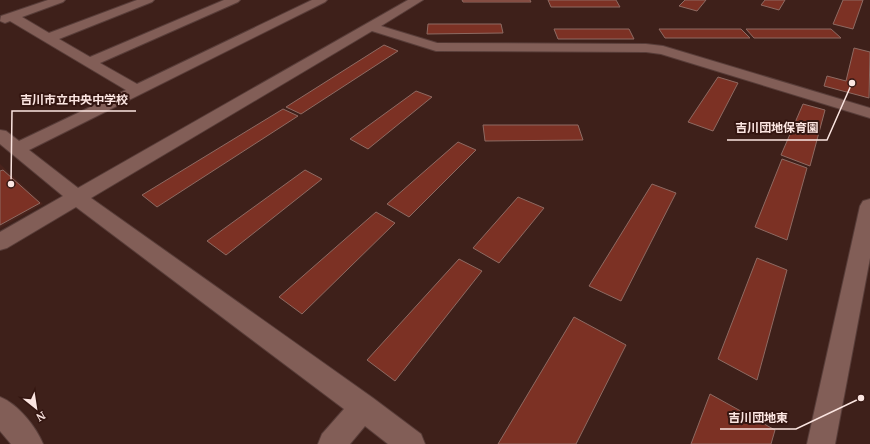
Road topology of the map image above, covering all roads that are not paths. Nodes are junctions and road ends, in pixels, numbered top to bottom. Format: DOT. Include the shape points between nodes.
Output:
graph roads {
  1 [pos="59,0"];
  2 [pos="148,0"];
  3 [pos="234,0"];
  4 [pos="321,0"];
  5 [pos="389,0"];
  6 [pos="412,3"];
  7 [pos="6,19"];
  8 [pos="371,26"];
  9 [pos="49,38"];
  10 [pos="90,62"];
  11 [pos="137,90"];
  12 [pos="870,112"];
  13 [pos="0,135"];
  14 [pos="17,149"];
  15 [pos="76,197"];
  16 [pos="870,206"];
  17 [pos="0,242"];
  18 [pos="363,407"];
  19 [pos="0,410"];
  20 [pos="29,444"];
  21 [pos="332,444"];
  22 [pos="411,444"];
  23 [pos="821,444"];
  1 -- 7 [label="street"];
  2 -- 9 [label="street"];
  3 -- 10 [label="street"];
  4 -- 11 [label="street"];
  5 -- 6 [label="street"];
  6 -- 8 [label="street"];
  7 -- 9 [label="street"];
  8 -- 12 [label="street" via="436,47 663,50"];
  8 -- 15 [label="street"];
  9 -- 10 [label="street"];
  10 -- 11 [label="street"];
  11 -- 14 [label="street"];
  13 -- 14 [label="street"];
  14 -- 15 [label="street"];
  15 -- 17 [label="street"];
  15 -- 18 [label="street"];
  16 -- 23 [label="street"];
  18 -- 21 [label="street"];
  18 -- 22 [label="street"];
  19 -- 20 [label="street"];
}
